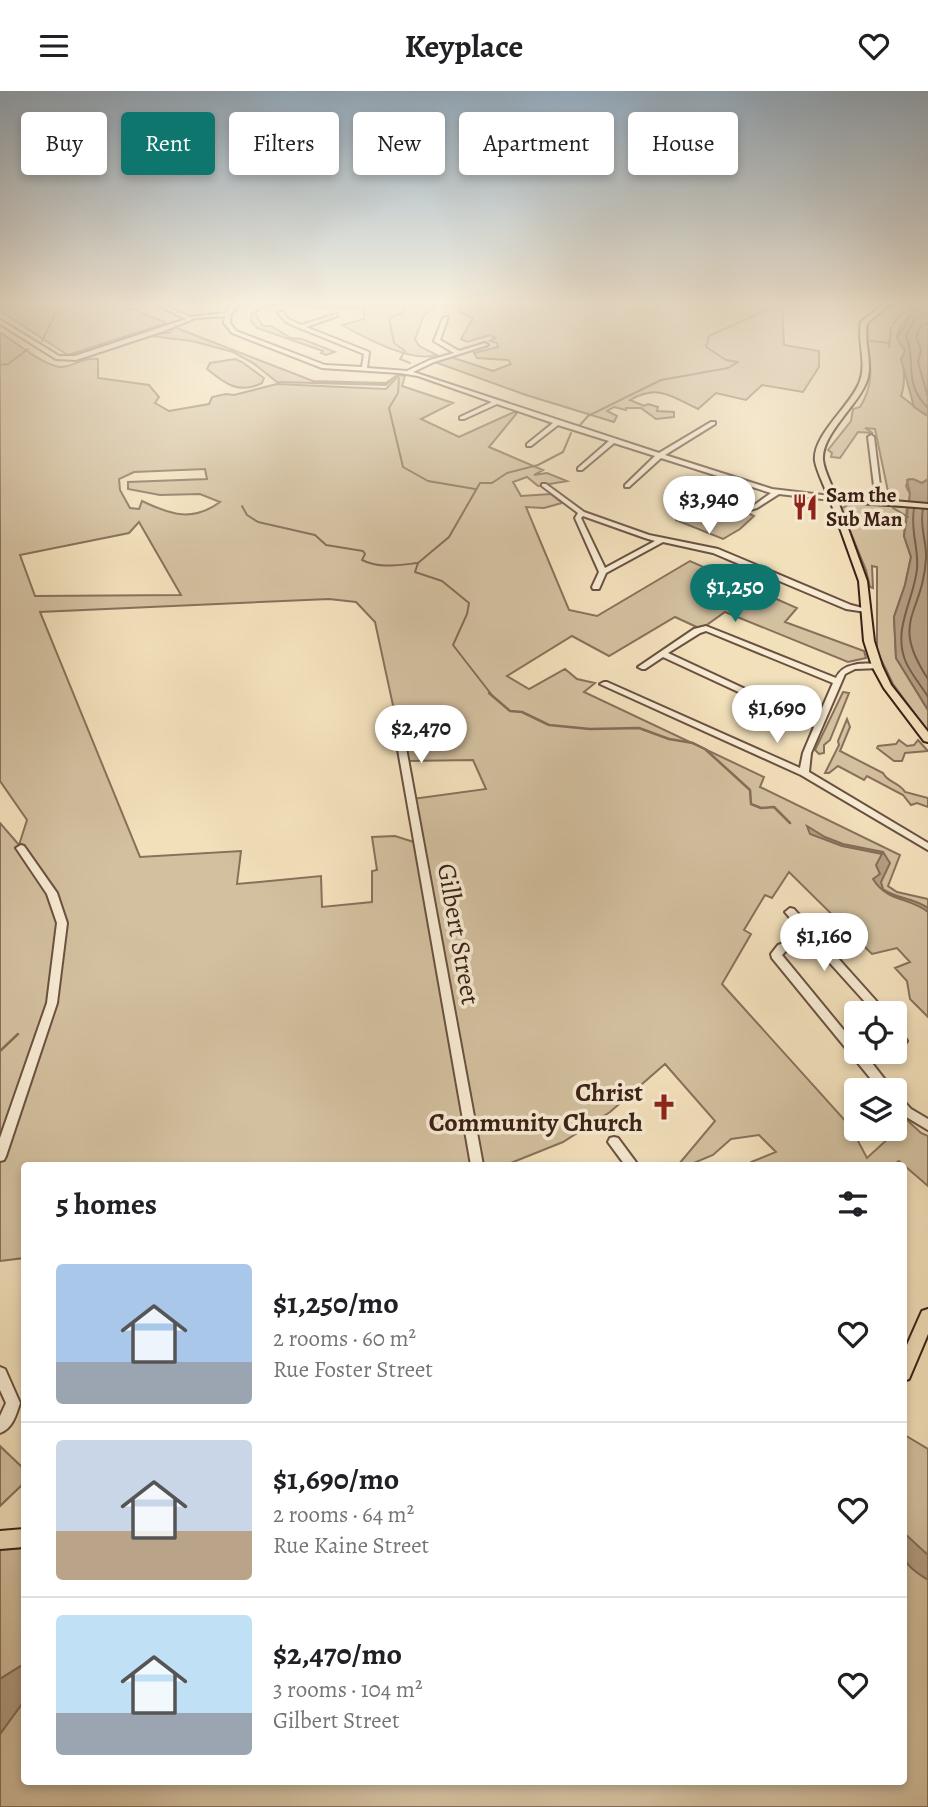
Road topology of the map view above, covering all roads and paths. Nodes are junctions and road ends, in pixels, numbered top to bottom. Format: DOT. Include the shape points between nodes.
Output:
graph roads {
  1 [pos="438,382"];
  2 [pos="863,382"];
  3 [pos="496,402"];
  4 [pos="462,418"];
  5 [pos="557,423"];
  6 [pos="713,423"];
  7 [pos="871,437"];
  8 [pos="613,441"];
  9 [pos="529,445"];
  10 [pos="660,456"];
  11 [pos="580,469"];
  12 [pos="825,481"];
  13 [pos="544,485"];
  14 [pos="627,486"];
  15 [pos="695,489"];
  16 [pos="776,492"];
  17 [pos="831,498"];
  18 [pos="857,500"];
  19 [pos="879,502"];
  20 [pos="928,506"];
  21 [pos="836,508"];
  22 [pos="582,513"];
  23 [pos="660,541"];
  24 [pos="603,572"];
  25 [pos="596,587"];
  26 [pos="866,610"];
  27 [pos="663,654"];
  28 [pos="877,666"];
  29 [pos="642,667"];
  30 [pos="838,682"];
  31 [pos="604,684"];
  32 [pos="395,710"];
  33 [pos="819,726"];
  34 [pos="928,739"];
  35 [pos="804,773"];
  36 [pos="928,846"];
  37 [pos="21,848"];
  38 [pos="790,912"];
  39 [pos="813,937"];
  40 [pos="870,1001"];
  41 [pos="844,1039"];
  42 [pos="865,1064"];
  43 [pos="877,1078"];
  44 [pos="907,1112"];
  45 [pos="928,1125"];
  46 [pos="614,1142"];
  47 [pos="0,1156"];
  48 [pos="476,1162"];
  49 [pos="630,1162"];
  50 [pos="928,1316"];
  51 [pos="907,1364"];
  52 [pos="0,1374"];
  53 [pos="0,1426"];
  54 [pos="21,1538"];
  55 [pos="0,1540"];
  1 -- 3 [label="street"];
  2 -- 12 [label="main road" via="820,451"];
  3 -- 4 [label="street"];
  3 -- 5 [label="street"];
  5 -- 8 [label="street"];
  5 -- 9 [label="street"];
  6 -- 10 [label="street"];
  7 -- 19 [label="street"];
  8 -- 10 [label="street"];
  8 -- 11 [label="street"];
  10 -- 14 [label="street"];
  10 -- 16 [label="street"];
  12 -- 17 [label="main road"];
  12 -- 18 [label="main road" via="836,492"];
  13 -- 22 [label="street"];
  15 -- 16 [label="street" via="747,509"];
  16 -- 17 [label="street"];
  17 -- 18 [label="main road"];
  17 -- 21 [label="main road"];
  18 -- 19 [label="main road"];
  18 -- 21 [label="main road"];
  19 -- 20 [label="main road"];
  21 -- 26 [label="main road" via="863,581"];
  22 -- 23 [label="street"];
  22 -- 24 [label="street" via="578,518"];
  23 -- 24 [label="street"];
  23 -- 26 [label="street" via="715,551"];
  24 -- 25 [label="street"];
  26 -- 28 [label="main road"];
  27 -- 29 [label="street"];
  27 -- 30 [label="street" via="697,631 711,629"];
  27 -- 33 [label="street"];
  28 -- 30 [label="street" via="848,669"];
  28 -- 34 [label="main road"];
  30 -- 33 [label="street"];
  31 -- 35 [label="street"];
  32 -- 48 [label="street, Gilbert Street"];
  33 -- 35 [label="street"];
  35 -- 36 [label="street"];
  37 -- 47 [label="street" via="52,893 62,923 52,1003"];
  38 -- 39 [label="street"];
  39 -- 40 [label="street"];
  39 -- 41 [label="street" via="782,948 777,958"];
  42 -- 43 [label="street"];
  44 -- 45 [label="street"];
  46 -- 49 [label="street"];
  50 -- 51 [label="main road"];
  52 -- 53 [label="street" via="13,1403"];
  54 -- 55 [label="main road"];
}
